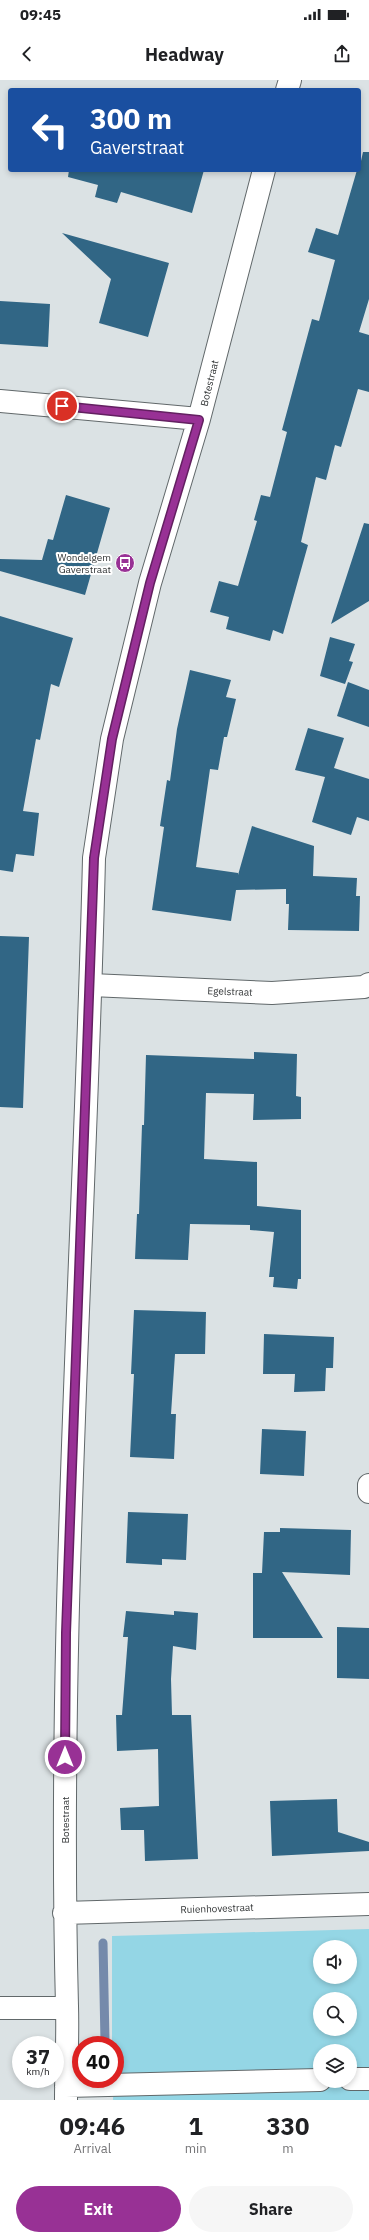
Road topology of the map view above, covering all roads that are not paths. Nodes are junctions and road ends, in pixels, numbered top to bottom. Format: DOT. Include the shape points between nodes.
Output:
graph roads {
  1 [pos="263,172"];
  2 [pos="0,401"];
  3 [pos="199,420"];
  4 [pos="369,984"];
  5 [pos="91,985"];
  6 [pos="369,1485"];
  7 [pos="369,1492"];
  8 [pos="369,1904"];
  9 [pos="64,1913"];
  10 [pos="0,2008"];
  11 [pos="67,2008"];
  12 [pos="369,2079"];
  13 [pos="313,2080"];
  14 [pos="357,2080"];
  15 [pos="66,2093"];
  1 -- 3 [label="street, Botestraat"];
  2 -- 3 [label="street"];
  3 -- 5 [label="street, Botestraat" via="150,583 112,739 94,858"];
  4 -- 5 [label="street, Egelstraat" via="364,987 272,993"];
  5 -- 9 [label="street, Botestraat" via="66,1633"];
  6 -- 7 [label="street"];
  8 -- 9 [label="street, Ruienhovestraat"];
  9 -- 11 [label="street, Botestraat"];
  10 -- 11 [label="street"];
  11 -- 15 [label="street, Botestraat"];
  12 -- 14 [label="street"];
  13 -- 15 [label="street"];
}
